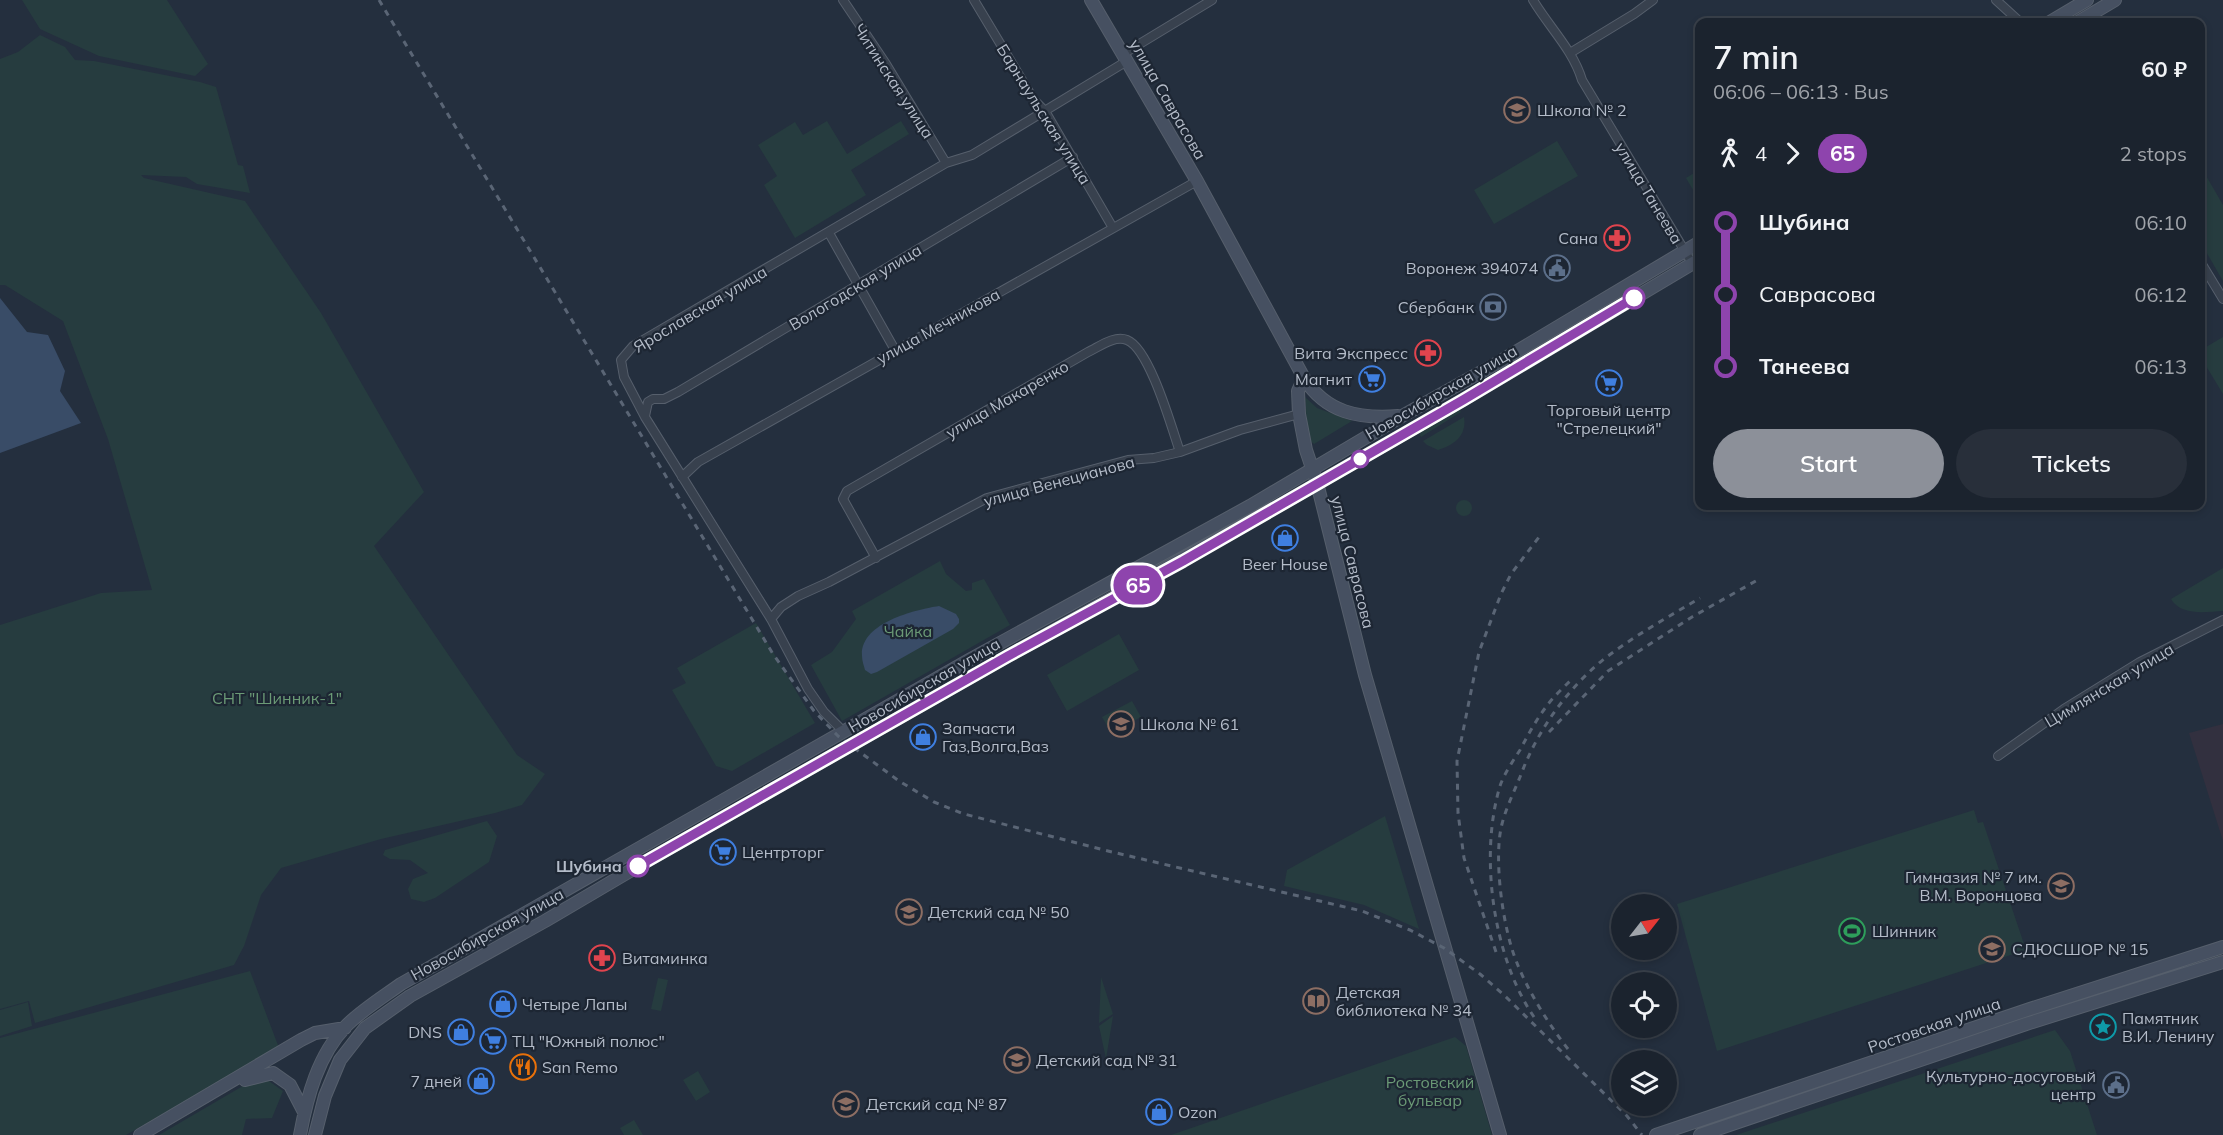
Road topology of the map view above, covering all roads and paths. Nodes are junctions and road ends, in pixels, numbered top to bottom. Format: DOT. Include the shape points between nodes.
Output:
graph roads {
  1 [pos="843,0"];
  2 [pos="974,0"];
  3 [pos="1091,0"];
  4 [pos="1212,0"];
  5 [pos="1533,0"];
  6 [pos="1653,0"];
  7 [pos="1996,0"];
  8 [pos="2087,0"];
  9 [pos="2115,0"];
  10 [pos="2016,18"];
  11 [pos="2059,18"];
  12 [pos="2085,18"];
  13 [pos="1570,53"];
  14 [pos="1125,58"];
  15 [pos="1045,111"];
  16 [pos="1073,157"];
  17 [pos="946,163"];
  18 [pos="1197,181"];
  19 [pos="1113,228"];
  20 [pos="829,233"];
  21 [pos="1695,245"];
  22 [pos="1685,251"];
  23 [pos="1695,260"];
  24 [pos="1695,262"];
  25 [pos="2205,269"];
  26 [pos="859,285"];
  27 [pos="2223,299"];
  28 [pos="895,350"];
  29 [pos="1304,378"];
  30 [pos="1299,414"];
  31 [pos="1402,416"];
  32 [pos="645,417"];
  33 [pos="1180,452"];
  34 [pos="1312,469"];
  35 [pos="682,477"];
  36 [pos="1317,483"];
  37 [pos="876,558"];
  38 [pos="771,619"];
  39 [pos="2223,620"];
  40 [pos="844,732"];
  41 [pos="1998,756"];
  42 [pos="2223,948"];
  43 [pos="2223,962"];
  44 [pos="345,1028"];
  45 [pos="224,1087"];
  46 [pos="304,1112"];
  47 [pos="140,1135"];
  48 [pos="300,1135"];
  49 [pos="315,1135"];
  50 [pos="1500,1135"];
  51 [pos="1656,1135"];
  52 [pos="1700,1135"];
  1 -- 17 [label="street, Читинская улица"];
  2 -- 15 [label="street, Барнаульская улица" via="1034,100"];
  3 -- 14 [label="main road, улица Саврасова"];
  4 -- 14 [label="street, Ярославская улица"];
  5 -- 13 [label="street, улица Танеева"];
  6 -- 13 [label="street"];
  7 -- 10 [label="street"];
  8 -- 11 [label="main road"];
  9 -- 12 [label="main road"];
  13 -- 22 [label="street, улица Танеева" via="1582,80"];
  14 -- 15 [label="street, Ярославская улица"];
  14 -- 18 [label="main road, улица Саврасова"];
  15 -- 16 [label="street, Барнаульская улица"];
  15 -- 17 [label="street, Ярославская улица" via="972,154"];
  16 -- 19 [label="street, Барнаульская улица"];
  16 -- 26 [label="street, Вологодская улица"];
  17 -- 20 [label="street, Ярославская улица"];
  18 -- 19 [label="street, улица Мечникова"];
  18 -- 29 [label="main road, улица Саврасова"];
  19 -- 28 [label="street, улица Мечникова"];
  20 -- 26 [label="street"];
  20 -- 32 [label="street, Ярославская улица" via="633,346 621,360 624,377"];
  21 -- 22 [label="main road, Новосибирская улица"];
  22 -- 23 [label="street, улица Танеева"];
  22 -- 31 [label="main road, Новосибирская улица"];
  24 -- 36 [label="main road, Новосибирская улица"];
  25 -- 27 [label="street"];
  26 -- 28 [label="street"];
  26 -- 32 [label="street, Вологодская улица" via="678,392 648,402"];
  28 -- 35 [label="street, улица Мечникова" via="698,462"];
  29 -- 30 [label="main road, улица Саврасова" via="1298,391"];
  29 -- 31 [label="main road" via="1327,404 1347,412 1369,417"];
  30 -- 33 [label="street, улица Венецианова"];
  30 -- 34 [label="main road, улица Саврасова"];
  31 -- 34 [label="main road, Новосибирская улица"];
  32 -- 35 [label="street, Ярославская улица"];
  33 -- 37 [label="street, улица Венецианова" via="1128,460 987,498"];
  33 -- 37 [label="street, улица Макаренко" via="1154,377 1137,348 1127,340 1116,339 847,491 843,499"];
  34 -- 36 [label="main road, улица Саврасова"];
  34 -- 40 [label="main road, Новосибирская улица"];
  35 -- 38 [label="street, Ярославская улица"];
  36 -- 49 [label="main road, Новосибирская улица" via="410,996 365,1028 345,1053 331,1078"];
  36 -- 50 [label="main road, улица Саврасова" via="1365,675"];
  37 -- 38 [label="street, улица Венецианова" via="798,596"];
  38 -- 40 [label="street, Ярославская улица" via="808,688"];
  39 -- 41 [label="street, Цимлянская улица" via="2140,662"];
  40 -- 44 [label="main road, Новосибирская улица" via="401,984"];
  42 -- 51 [label="main road, Ростовская улица"];
  43 -- 52 [label="main road, Ростовская улица" via="2026,1024"];
  44 -- 45 [label="main road" via="315,1033"];
  44 -- 46 [label="main road, Новосибирская улица" via="317,1071"];
  45 -- 46 [label="main road" via="273,1073 290,1085"];
  45 -- 47 [label="main road"];
  46 -- 48 [label="main road, Новосибирская улица"];
}
